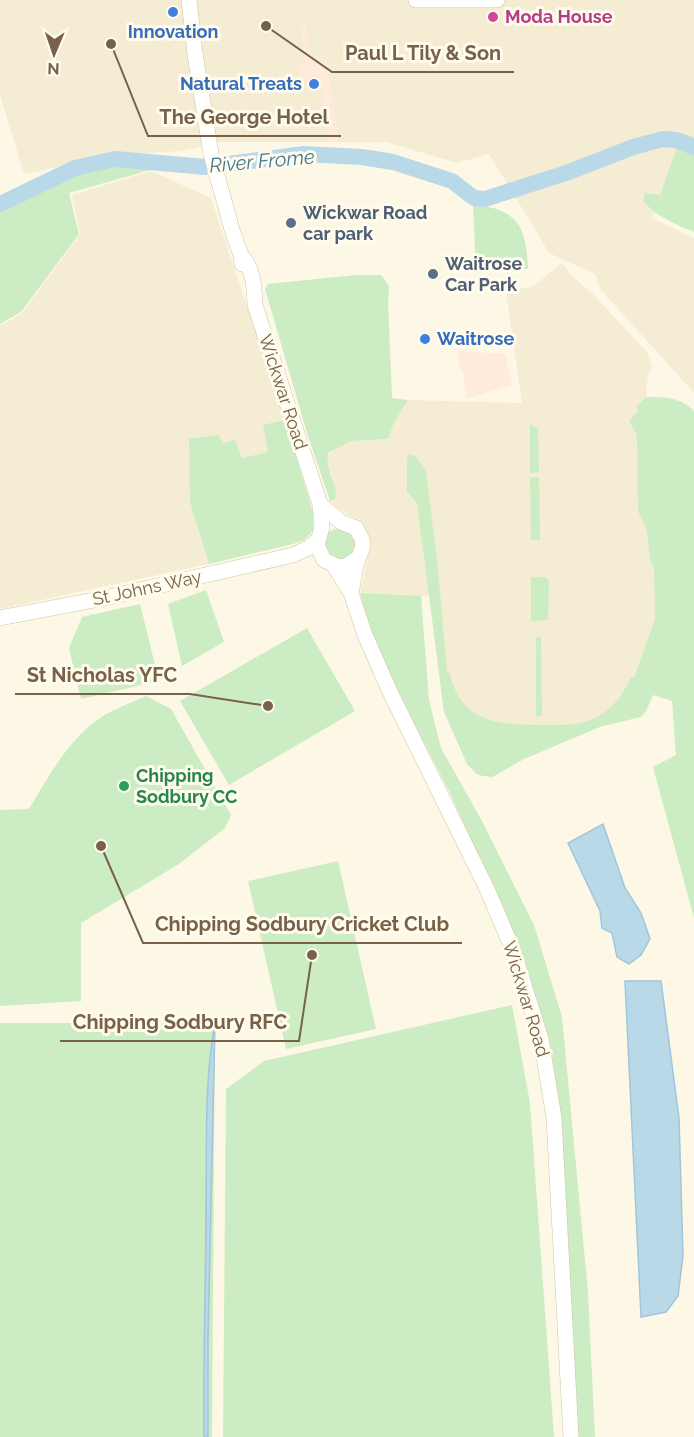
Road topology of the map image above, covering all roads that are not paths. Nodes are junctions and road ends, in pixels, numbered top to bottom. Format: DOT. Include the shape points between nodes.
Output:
graph roads {
  1 [pos="189,0"];
  2 [pos="416,0"];
  3 [pos="497,0"];
  4 [pos="320,504"];
  5 [pos="341,522"];
  6 [pos="319,536"];
  7 [pos="293,555"];
  8 [pos="358,558"];
  9 [pos="330,564"];
  10 [pos="351,593"];
  11 [pos="0,618"];
  12 [pos="571,1437"];
  1 -- 4 [label="main road, Wickwar Road" via="215,171 241,255 253,279 255,305"];
  2 -- 3 [label="main road"];
  4 -- 5 [label="main road"];
  4 -- 6 [label="main road, Wickwar Road"];
  5 -- 6 [label="main road" via="331,524"];
  5 -- 8 [label="main road" via="350,524 360,534 363,546"];
  6 -- 7 [label="main road, St Johns Way" via="308,548"];
  6 -- 9 [label="main road, Wickwar Road" via="319,551"];
  7 -- 9 [label="main road, St Johns Way"];
  7 -- 11 [label="main road, St Johns Way"];
  8 -- 9 [label="main road" via="346,566"];
  8 -- 10 [label="main road"];
  9 -- 10 [label="main road, Wickwar Road"];
  10 -- 12 [label="main road, Wickwar Road" via="390,692 466,844 513,950 541,1039 554,1118"];
}
